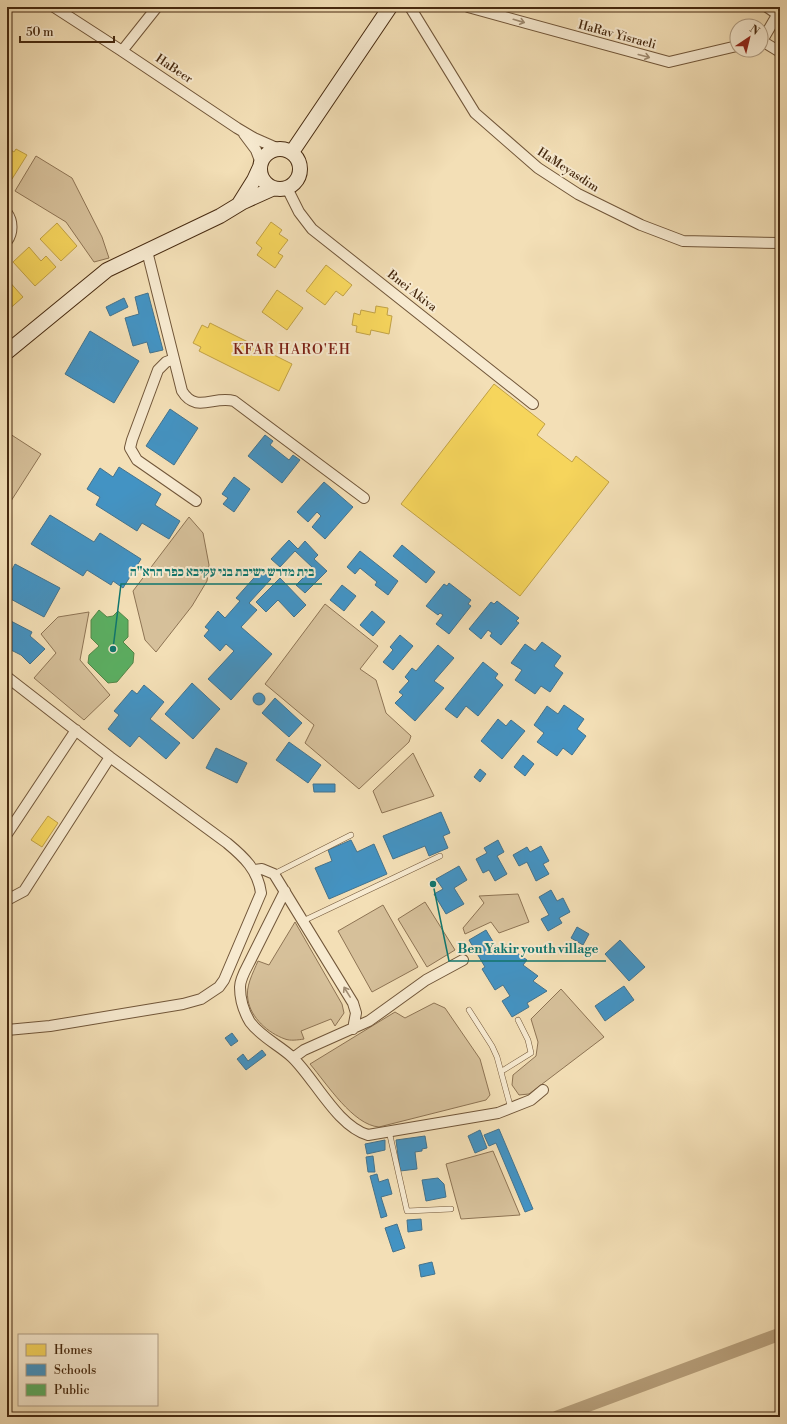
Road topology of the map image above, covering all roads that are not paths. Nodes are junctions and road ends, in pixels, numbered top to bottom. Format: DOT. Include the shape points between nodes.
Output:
graph roads {
  1 [pos="54,7"];
  2 [pos="157,7"];
  3 [pos="390,7"];
  4 [pos="410,7"];
  5 [pos="468,7"];
  6 [pos="767,7"];
  7 [pos="778,12"];
  8 [pos="769,28"];
  9 [pos="769,45"];
  10 [pos="729,48"];
  11 [pos="122,51"];
  12 [pos="780,52"];
  13 [pos="237,128"];
  14 [pos="285,150"];
  15 [pos="261,165"];
  16 [pos="280,188"];
  17 [pos="237,205"];
  18 [pos="7,213"];
  19 [pos="7,241"];
  20 [pos="780,243"];
  21 [pos="147,251"];
  22 [pos="12,349"];
  23 [pos="7,358"];
  24 [pos="174,359"];
  25 [pos="533,404"];
  26 [pos="364,498"];
  27 [pos="196,501"];
  28 [pos="7,677"];
  29 [pos="76,730"];
  30 [pos="110,757"];
  31 [pos="7,834"];
  32 [pos="352,835"];
  33 [pos="440,856"];
  34 [pos="254,870"];
  35 [pos="274,874"];
  36 [pos="284,891"];
  37 [pos="7,900"];
  38 [pos="303,921"];
  39 [pos="463,960"];
  40 [pos="469,1010"];
  41 [pos="518,1020"];
  42 [pos="353,1029"];
  43 [pos="7,1030"];
  44 [pos="293,1058"];
  45 [pos="502,1071"];
  46 [pos="543,1090"];
  47 [pos="511,1109"];
  48 [pos="390,1131"];
  49 [pos="451,1209"];
  1 -- 11 [label="street, HaBeer"];
  2 -- 11 [label="street"];
  3 -- 14 [label="street"];
  4 -- 20 [label="street, HaMeyasdim" via="474,114 538,168 578,194 641,225 683,242"];
  5 -- 10 [label="street, HaRav Yisraeli, one-way" via="668,62"];
  6 -- 7 [label="street"];
  7 -- 8 [label="street"];
  9 -- 12 [label="street"];
  11 -- 13 [label="street, HaBeer"];
  13 -- 14 [label="street, HaBeer" via="254,138"];
  13 -- 15 [label="street, HaBeer" via="248,139"];
  14 -- 15 [label="street" via="267,153"];
  14 -- 16 [label="street" via="298,159 300,172 295,183"];
  15 -- 16 [label="street" via="261,175 265,182"];
  15 -- 17 [label="street" via="248,192"];
  16 -- 17 [label="street"];
  16 -- 25 [label="street, Bnei Akiva" via="312,229"];
  17 -- 21 [label="street" via="220,216"];
  18 -- 19 [label="street" via="12,229"];
  21 -- 22 [label="street" via="121,263 91,282"];
  21 -- 24 [label="street"];
  22 -- 23 [label="street"];
  24 -- 26 [label="street" via="182,391 187,399 199,403 227,399 234,401"];
  24 -- 27 [label="street" via="166,362 158,370 130,448 137,460"];
  28 -- 29 [label="street"];
  29 -- 30 [label="street"];
  29 -- 31 [label="street"];
  30 -- 34 [label="street" via="227,843"];
  30 -- 37 [label="street" via="24,891"];
  32 -- 35 [label="lane"];
  33 -- 38 [label="lane"];
  34 -- 35 [label="street" via="262,869"];
  34 -- 43 [label="street" via="260,881 262,893 224,980 211,994 183,1004 50,1026"];
  35 -- 36 [label="street"];
  36 -- 38 [label="street"];
  36 -- 44 [label="street" via="245,971 240,985 240,996 251,1023 261,1034"];
  42 -- 38 [label="street, one-way" via="356,1013 353,1003"];
  39 -- 42 [label="street" via="426,980 369,1021"];
  40 -- 45 [label="lane" via="492,1046"];
  41 -- 45 [label="lane" via="531,1053"];
  42 -- 44 [label="street" via="304,1050"];
  44 -- 48 [label="street" via="337,1112 360,1133 368,1135"];
  45 -- 47 [label="lane"];
  46 -- 47 [label="street" via="531,1100"];
  47 -- 48 [label="street"];
  48 -- 49 [label="lane" via="406,1211"];
}
